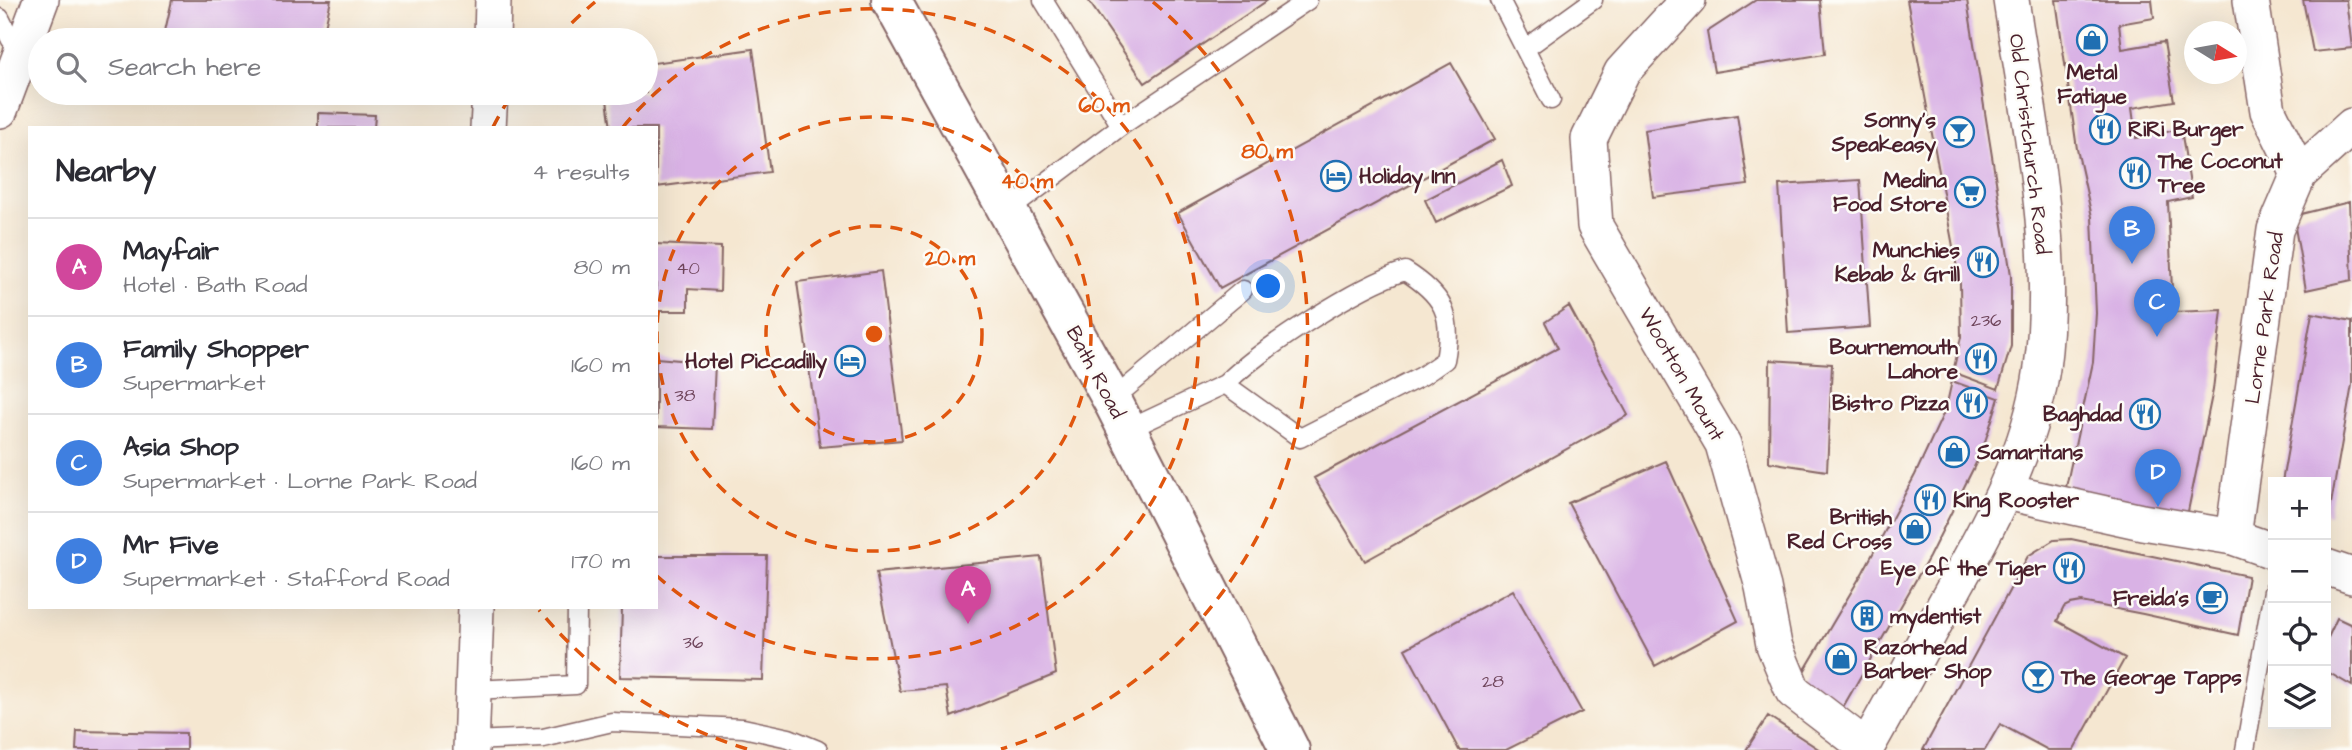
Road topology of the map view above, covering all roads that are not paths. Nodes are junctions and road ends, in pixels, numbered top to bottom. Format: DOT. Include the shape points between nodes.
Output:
graph roads {
  1 [pos="41,0"];
  2 [pos="493,0"];
  3 [pos="891,0"];
  4 [pos="1043,0"];
  5 [pos="1308,0"];
  6 [pos="1500,0"];
  7 [pos="1593,0"];
  8 [pos="1688,0"];
  9 [pos="2011,0"];
  10 [pos="2251,0"];
  11 [pos="0,18"];
  12 [pos="30,28"];
  13 [pos="492,28"];
  14 [pos="28,34"];
  15 [pos="24,45"];
  16 [pos="1525,49"];
  17 [pos="1551,100"];
  18 [pos="489,105"];
  19 [pos="0,110"];
  20 [pos="1121,125"];
  21 [pos="488,126"];
  22 [pos="2352,127"];
  23 [pos="2299,174"];
  24 [pos="1008,211"];
  25 [pos="1243,290"];
  26 [pos="1226,384"];
  27 [pos="1120,415"];
  28 [pos="2006,492"];
  29 [pos="2233,537"];
  30 [pos="2268,549"];
  31 [pos="2331,569"];
  32 [pos="2352,576"];
  33 [pos="2271,603"];
  34 [pos="476,609"];
  35 [pos="577,609"];
  36 [pos="474,690"];
  37 [pos="471,746"];
  38 [pos="1865,749"];
  39 [pos="818,750"];
  40 [pos="1290,750"];
  41 [pos="2245,750"];
  1 -- 12 [label="street"];
  2 -- 13 [label="street"];
  3 -- 24 [label="main road, Bath Road"];
  4 -- 20 [label="lane"];
  5 -- 20 [label="lane"];
  6 -- 16 [label="lane"];
  7 -- 16 [label="lane"];
  8 -- 38 [label="street, Wootton Mount" via="1622,72 1589,139 1595,226 1723,444 1763,587 1774,645 1793,691"];
  9 -- 28 [label="street, Old Christchurch Road" via="2043,216 2046,292 2042,370"];
  10 -- 23 [label="street" via="2268,111"];
  11 -- 15 [label="lane" via="11,40"];
  14 -- 15 [label="street"];
  15 -- 19 [label="street"];
  16 -- 17 [label="lane"];
  18 -- 21 [label="street"];
  20 -- 24 [label="lane"];
  22 -- 23 [label="street, Lorne Park Road"];
  23 -- 29 [label="street, Lorne Park Road" via="2275,230"];
  24 -- 27 [label="main road, Bath Road"];
  25 -- 27 [label="lane"];
  26 -- 26 [label="lane" via="1300,438 1445,360 1450,334 1446,312 1432,288 1405,271 1380,279 1247,363"];
  26 -- 27 [label="lane"];
  27 -- 40 [label="main road, Bath Road"];
  28 -- 29 [label="street"];
  28 -- 38 [label="street, Old Christchurch Road"];
  29 -- 30 [label="street"];
  31 -- 32 [label="street"];
  33 -- 41 [label="lane"];
  34 -- 36 [label="street"];
  35 -- 36 [label="lane" via="576,685"];
  36 -- 37 [label="street"];
  37 -- 39 [label="lane" via="543,738 612,722 743,728"];
}
